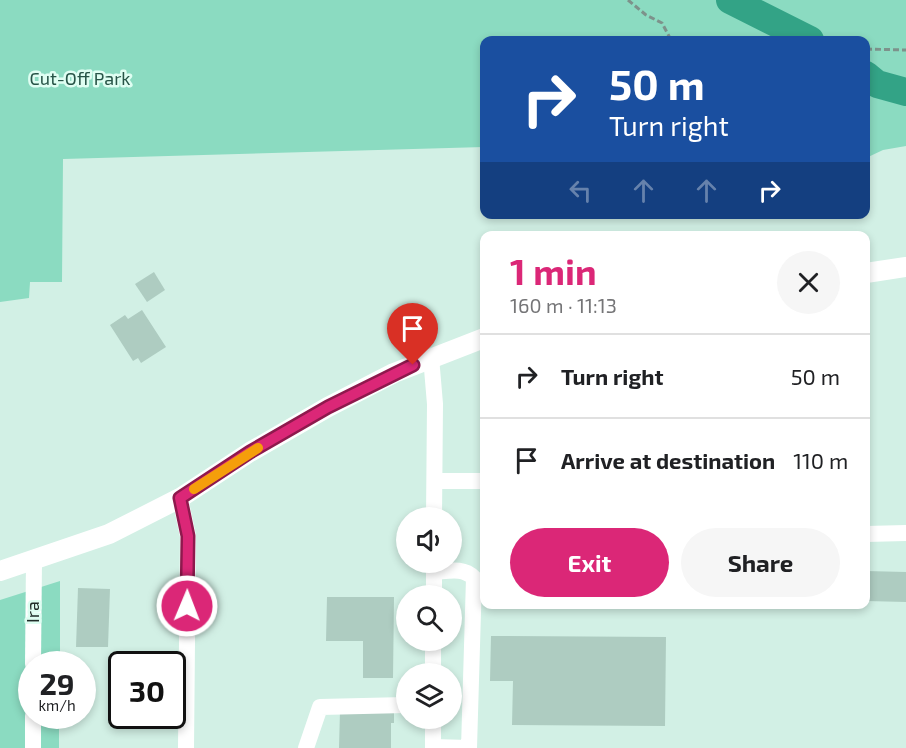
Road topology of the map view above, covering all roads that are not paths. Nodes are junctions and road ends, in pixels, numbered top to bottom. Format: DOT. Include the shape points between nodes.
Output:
graph roads {
  1 [pos="906,267"];
  2 [pos="870,272"];
  3 [pos="480,339"];
  4 [pos="431,357"];
  5 [pos="435,481"];
  6 [pos="480,481"];
  7 [pos="180,498"];
  8 [pos="434,507"];
  9 [pos="906,532"];
  10 [pos="870,534"];
  11 [pos="34,560"];
  12 [pos="462,570"];
  13 [pos="0,571"];
  14 [pos="33,651"];
  15 [pos="396,705"];
  16 [pos="33,729"];
  17 [pos="433,729"];
  18 [pos="433,747"];
  19 [pos="33,748"];
  20 [pos="186,748"];
  21 [pos="306,748"];
  22 [pos="469,748"];
  1 -- 2 [label="main road"];
  3 -- 4 [label="main road"];
  4 -- 5 [label="street"];
  4 -- 7 [label="main road" via="328,407"];
  5 -- 6 [label="street"];
  5 -- 8 [label="street"];
  7 -- 11 [label="main road" via="109,534"];
  7 -- 20 [label="street" via="188,536"];
  9 -- 10 [label="street"];
  11 -- 13 [label="main road"];
  11 -- 14 [label="street, Ira"];
  12 -- 22 [label="street" via="474,578"];
  15 -- 21 [label="street" via="320,707"];
  16 -- 19 [label="street"];
  17 -- 18 [label="street"];
  18 -- 22 [label="street"];
}
